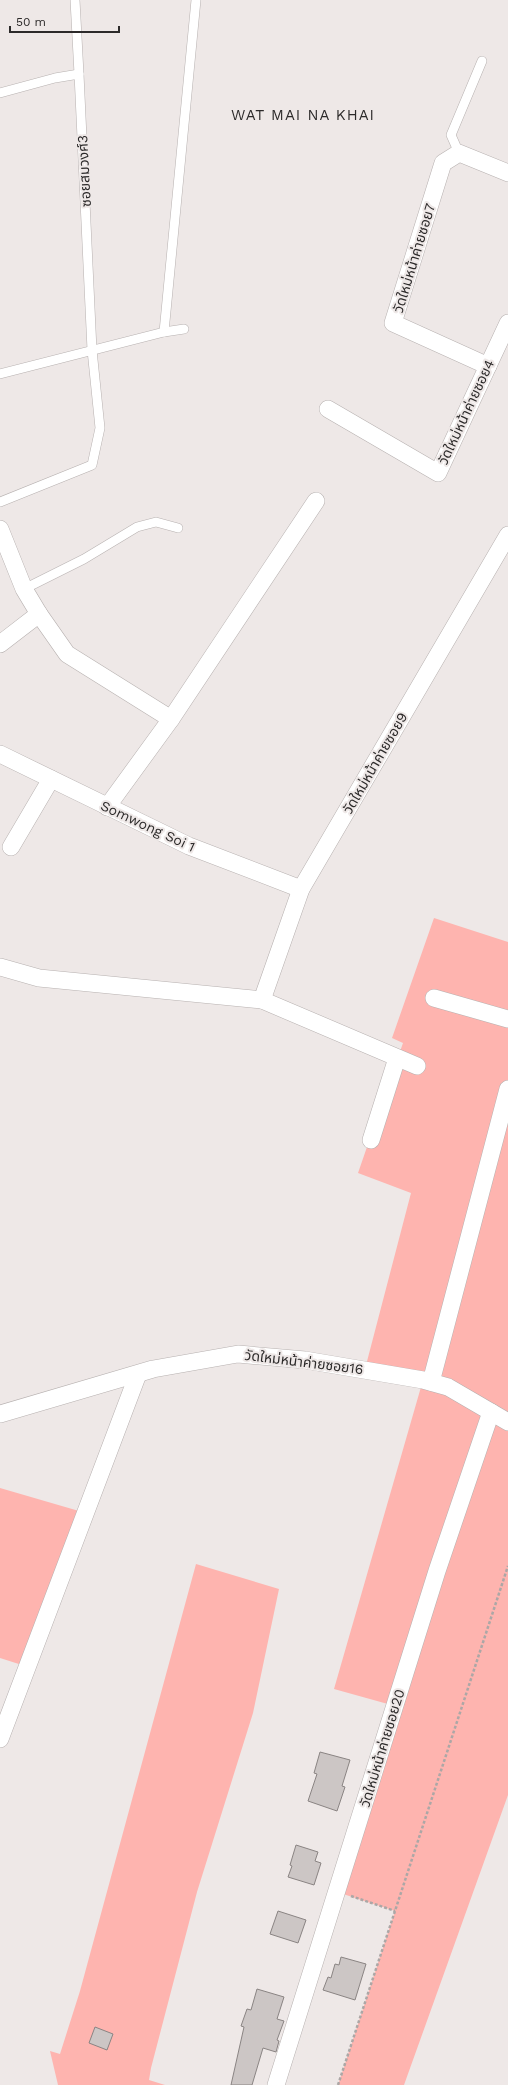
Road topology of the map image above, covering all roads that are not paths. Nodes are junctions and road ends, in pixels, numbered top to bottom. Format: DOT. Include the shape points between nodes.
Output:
graph roads {
  1 [pos="75,0"];
  2 [pos="196,0"];
  3 [pos="482,61"];
  4 [pos="79,74"];
  5 [pos="0,93"];
  6 [pos="459,153"];
  7 [pos="508,173"];
  8 [pos="508,323"];
  9 [pos="184,329"];
  10 [pos="164,332"];
  11 [pos="92,350"];
  12 [pos="488,366"];
  13 [pos="0,374"];
  14 [pos="328,409"];
  15 [pos="0,502"];
  16 [pos="316,502"];
  17 [pos="178,528"];
  18 [pos="0,529"];
  19 [pos="508,535"];
  20 [pos="24,589"];
  21 [pos="39,614"];
  22 [pos="0,644"];
  23 [pos="171,720"];
  24 [pos="0,754"];
  25 [pos="51,779"];
  26 [pos="107,806"];
  27 [pos="11,847"];
  28 [pos="301,889"];
  29 [pos="0,967"];
  30 [pos="434,998"];
  31 [pos="262,1000"];
  32 [pos="508,1019"];
  33 [pos="397,1058"];
  34 [pos="417,1066"];
  35 [pos="508,1089"];
  36 [pos="371,1140"];
  37 [pos="138,1374"];
  38 [pos="431,1382"];
  39 [pos="491,1412"];
  40 [pos="0,1414"];
  41 [pos="508,1422"];
  42 [pos="0,1739"];
  43 [pos="276,2085"];
  1 -- 4 [label="lane, ซอยสมวงศ์3"];
  2 -- 10 [label="lane"];
  3 -- 6 [label="lane" via="451,135"];
  4 -- 5 [label="lane"];
  4 -- 11 [label="lane, ซอยสมวงศ์3"];
  6 -- 7 [label="street"];
  6 -- 12 [label="street, วัดใหม่หน้าค่ายซอย7" via="443,163 393,323"];
  8 -- 12 [label="street, วัดใหม่หน้าค่ายซอย4"];
  9 -- 10 [label="lane"];
  10 -- 11 [label="lane"];
  11 -- 13 [label="lane"];
  11 -- 15 [label="lane, ซอยสมวงศ์3" via="100,428 92,465"];
  12 -- 14 [label="street, วัดใหม่หน้าค่ายซอย4" via="438,473"];
  16 -- 23 [label="street"];
  17 -- 20 [label="lane" via="156,522 137,527 84,559"];
  18 -- 20 [label="street"];
  19 -- 28 [label="street, วัดใหม่หน้าค่ายซอย9"];
  20 -- 21 [label="street"];
  21 -- 22 [label="street"];
  21 -- 23 [label="street" via="67,654"];
  23 -- 26 [label="street"];
  24 -- 25 [label="street, Somwong Soi 1"];
  25 -- 26 [label="street, Somwong Soi 1"];
  25 -- 27 [label="street"];
  26 -- 28 [label="street, Somwong Soi 1" via="189,846"];
  28 -- 31 [label="street, วัดใหม่หน้าค่ายซอย9"];
  29 -- 31 [label="street" via="39,978"];
  30 -- 32 [label="street"];
  31 -- 33 [label="street"];
  33 -- 34 [label="street"];
  33 -- 36 [label="street"];
  35 -- 38 [label="street"];
  37 -- 38 [label="street, วัดใหม่หน้าค่ายซอย16" via="238,1354 305,1360"];
  37 -- 40 [label="street, วัดใหม่หน้าค่ายซอย16"];
  37 -- 42 [label="street"];
  38 -- 39 [label="street, วัดใหม่หน้าค่ายซอย16" via="448,1387"];
  39 -- 41 [label="street, วัดใหม่หน้าค่ายซอย16"];
  39 -- 43 [label="street, วัดใหม่หน้าค่ายซอย20" via="438,1571"];
}
